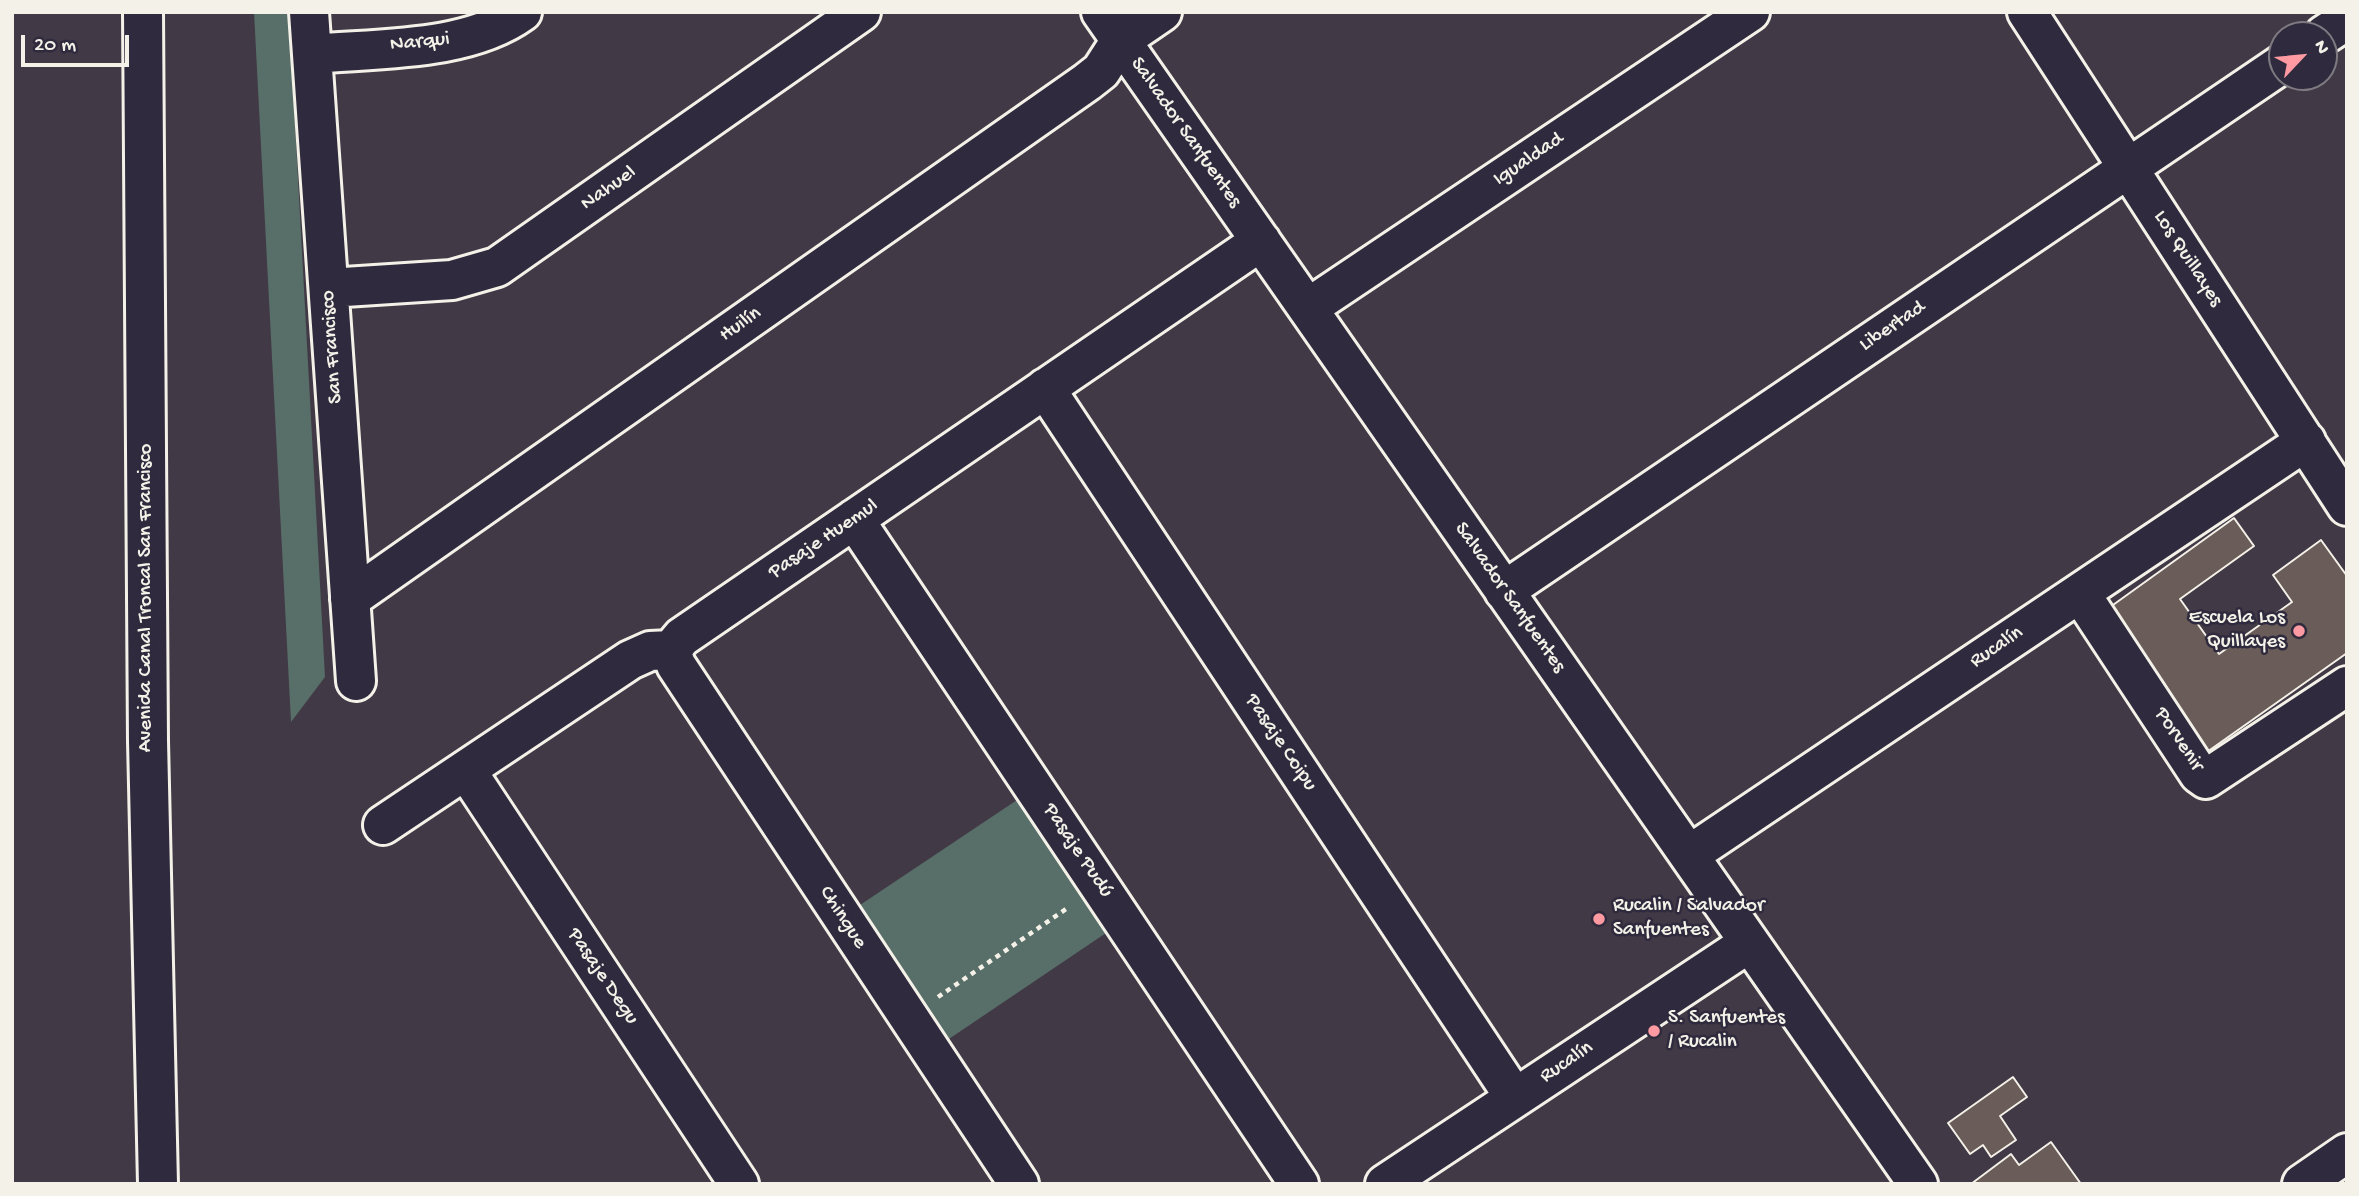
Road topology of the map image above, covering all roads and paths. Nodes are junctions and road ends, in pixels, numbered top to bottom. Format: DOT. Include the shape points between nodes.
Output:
graph roads {
  1 [pos="144,12"];
  2 [pos="309,12"];
  3 [pos="522,12"];
  4 [pos="861,12"];
  5 [pos="1162,12"];
  6 [pos="1750,12"];
  7 [pos="2027,12"];
  8 [pos="1111,26"];
  9 [pos="312,54"];
  10 [pos="2268,73"];
  11 [pos="2128,168"];
  12 [pos="1261,241"];
  13 [pos="329,288"];
  14 [pos="1308,309"];
  15 [pos="1045,388"];
  16 [pos="2306,442"];
  17 [pos="2347,506"];
  18 [pos="854,519"];
  19 [pos="1504,591"];
  20 [pos="2080,593"];
  21 [pos="350,598"];
  22 [pos="671,650"];
  23 [pos="356,681"];
  24 [pos="2347,686"];
  25 [pos="466,770"];
  26 [pos="383,825"];
  27 [pos="1689,855"];
  28 [pos="1100,886"];
  29 [pos="1749,943"];
  30 [pos="908,1017"];
  31 [pos="1515,1098"];
  32 [pos="2347,1153"];
  33 [pos="158,1184"];
  34 [pos="739,1184"];
  35 [pos="1018,1184"];
  36 [pos="1299,1184"];
  37 [pos="1385,1184"];
  38 [pos="1917,1184"];
  39 [pos="2302,1184"];
  1 -- 33 [label="street, Avenida Canal Troncal San Francisco" via="148,741"];
  2 -- 9 [label="street, San Francisco"];
  3 -- 9 [label="street, Narqui" via="498,27 458,40"];
  4 -- 13 [label="street, Nahuel" via="497,267 452,280"];
  5 -- 8 [label="street"];
  6 -- 14 [label="street, Igualdad"];
  7 -- 11 [label="street, Los Quillayes"];
  8 -- 12 [label="street, Salvador Sanfuentes"];
  8 -- 21 [label="street, Huilín" via="1101,71 1087,82"];
  9 -- 13 [label="street, San Francisco"];
  10 -- 11 [label="street, Libertad"];
  11 -- 16 [label="street, Los Quillayes"];
  11 -- 19 [label="street, Libertad"];
  12 -- 14 [label="street, Salvador Sanfuentes"];
  12 -- 15 [label="street, Pasaje Huemul"];
  13 -- 21 [label="street, San Francisco"];
  14 -- 19 [label="street, Salvador Sanfuentes"];
  15 -- 18 [label="street, Pasaje Huemul"];
  15 -- 31 [label="street, Pasaje Coipu"];
  16 -- 17 [label="street, Los Quillayes"];
  16 -- 20 [label="street, Rucalín"];
  18 -- 22 [label="street, Pasaje Huemul" via="682,637"];
  18 -- 28 [label="street, Pasaje Pudú"];
  19 -- 27 [label="street, Salvador Sanfuentes"];
  20 -- 24 [label="street, Porvenir" via="2206,779"];
  20 -- 27 [label="street, Rucalín"];
  21 -- 23 [label="street, San Francisco"];
  22 -- 25 [label="street" via="650,651 630,660"];
  22 -- 30 [label="street, Chingue" via="676,666"];
  25 -- 26 [label="street"];
  25 -- 34 [label="street, Pasaje Degu"];
  27 -- 29 [label="street, Salvador Sanfuentes"];
  28 -- 30 [label="path"];
  28 -- 36 [label="street, Pasaje Pudú"];
  29 -- 31 [label="street, Rucalín"];
  29 -- 38 [label="street, Salvador Sanfuentes"];
  30 -- 35 [label="street, Chingue"];
  31 -- 37 [label="street, Rucalín"];
  32 -- 39 [label="street"];
}
